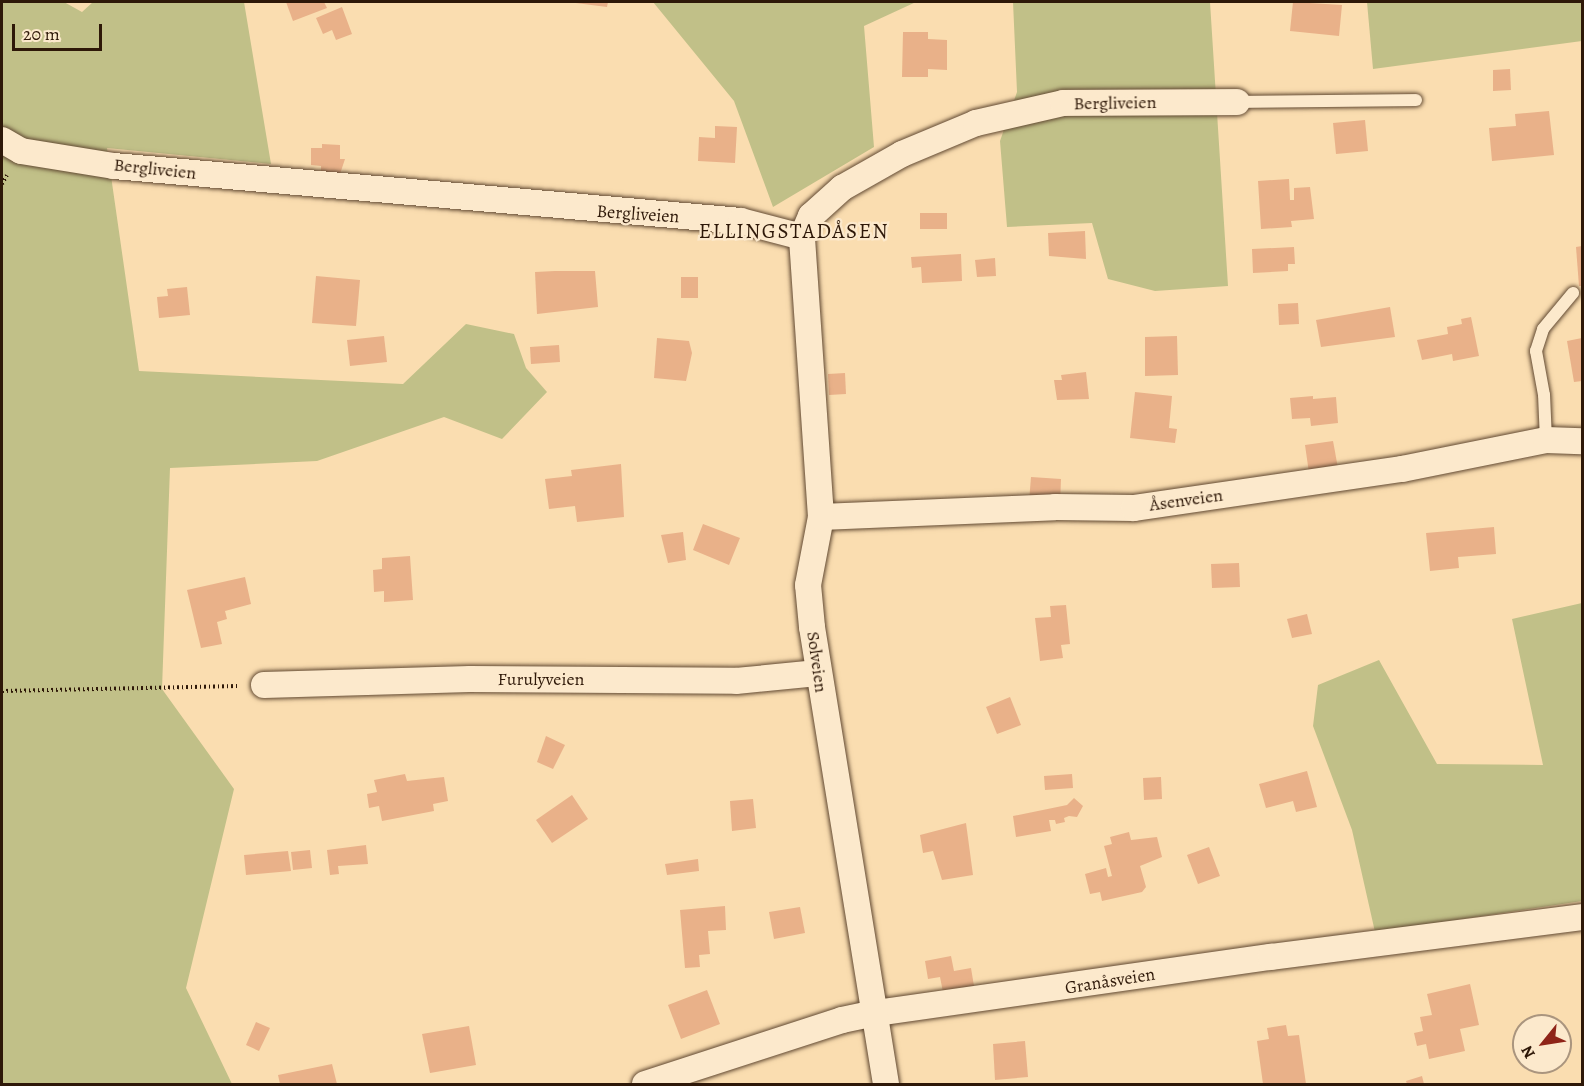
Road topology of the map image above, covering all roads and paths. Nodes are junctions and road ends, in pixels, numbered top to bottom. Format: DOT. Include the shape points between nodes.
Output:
graph roads {
  1 [pos="1416,100"];
  2 [pos="1237,102"];
  3 [pos="2,140"];
  4 [pos="802,237"];
  5 [pos="1573,293"];
  6 [pos="1546,440"];
  7 [pos="1582,441"];
  8 [pos="821,517"];
  9 [pos="818,673"];
  10 [pos="264,685"];
  11 [pos="2,691"];
  12 [pos="1582,917"];
  13 [pos="876,1014"];
  14 [pos="645,1084"];
  15 [pos="886,1084"];
  1 -- 2 [label="lane"];
  2 -- 4 [label="street, Bergliveien" via="1063,103 976,123 902,154 842,188 811,216"];
  3 -- 4 [label="street, Bergliveien" via="21,151 137,169 741,221"];
  4 -- 8 [label="street, Solveien"];
  5 -- 6 [label="lane" via="1543,329 1536,351 1544,395"];
  6 -- 7 [label="street, Åsenveien"];
  6 -- 8 [label="street, Åsenveien" via="1402,469 1134,508 1055,507"];
  8 -- 9 [label="street, Solveien" via="808,585"];
  9 -- 10 [label="street, Furulyveien" via="736,681 470,679"];
  9 -- 13 [label="street, Solveien"];
  10 -- 11 [label="path"];
  12 -- 13 [label="street, Granåsveien"];
  13 -- 14 [label="street, Granåsveien" via="842,1020"];
  13 -- 15 [label="street, Solveien"];
}
